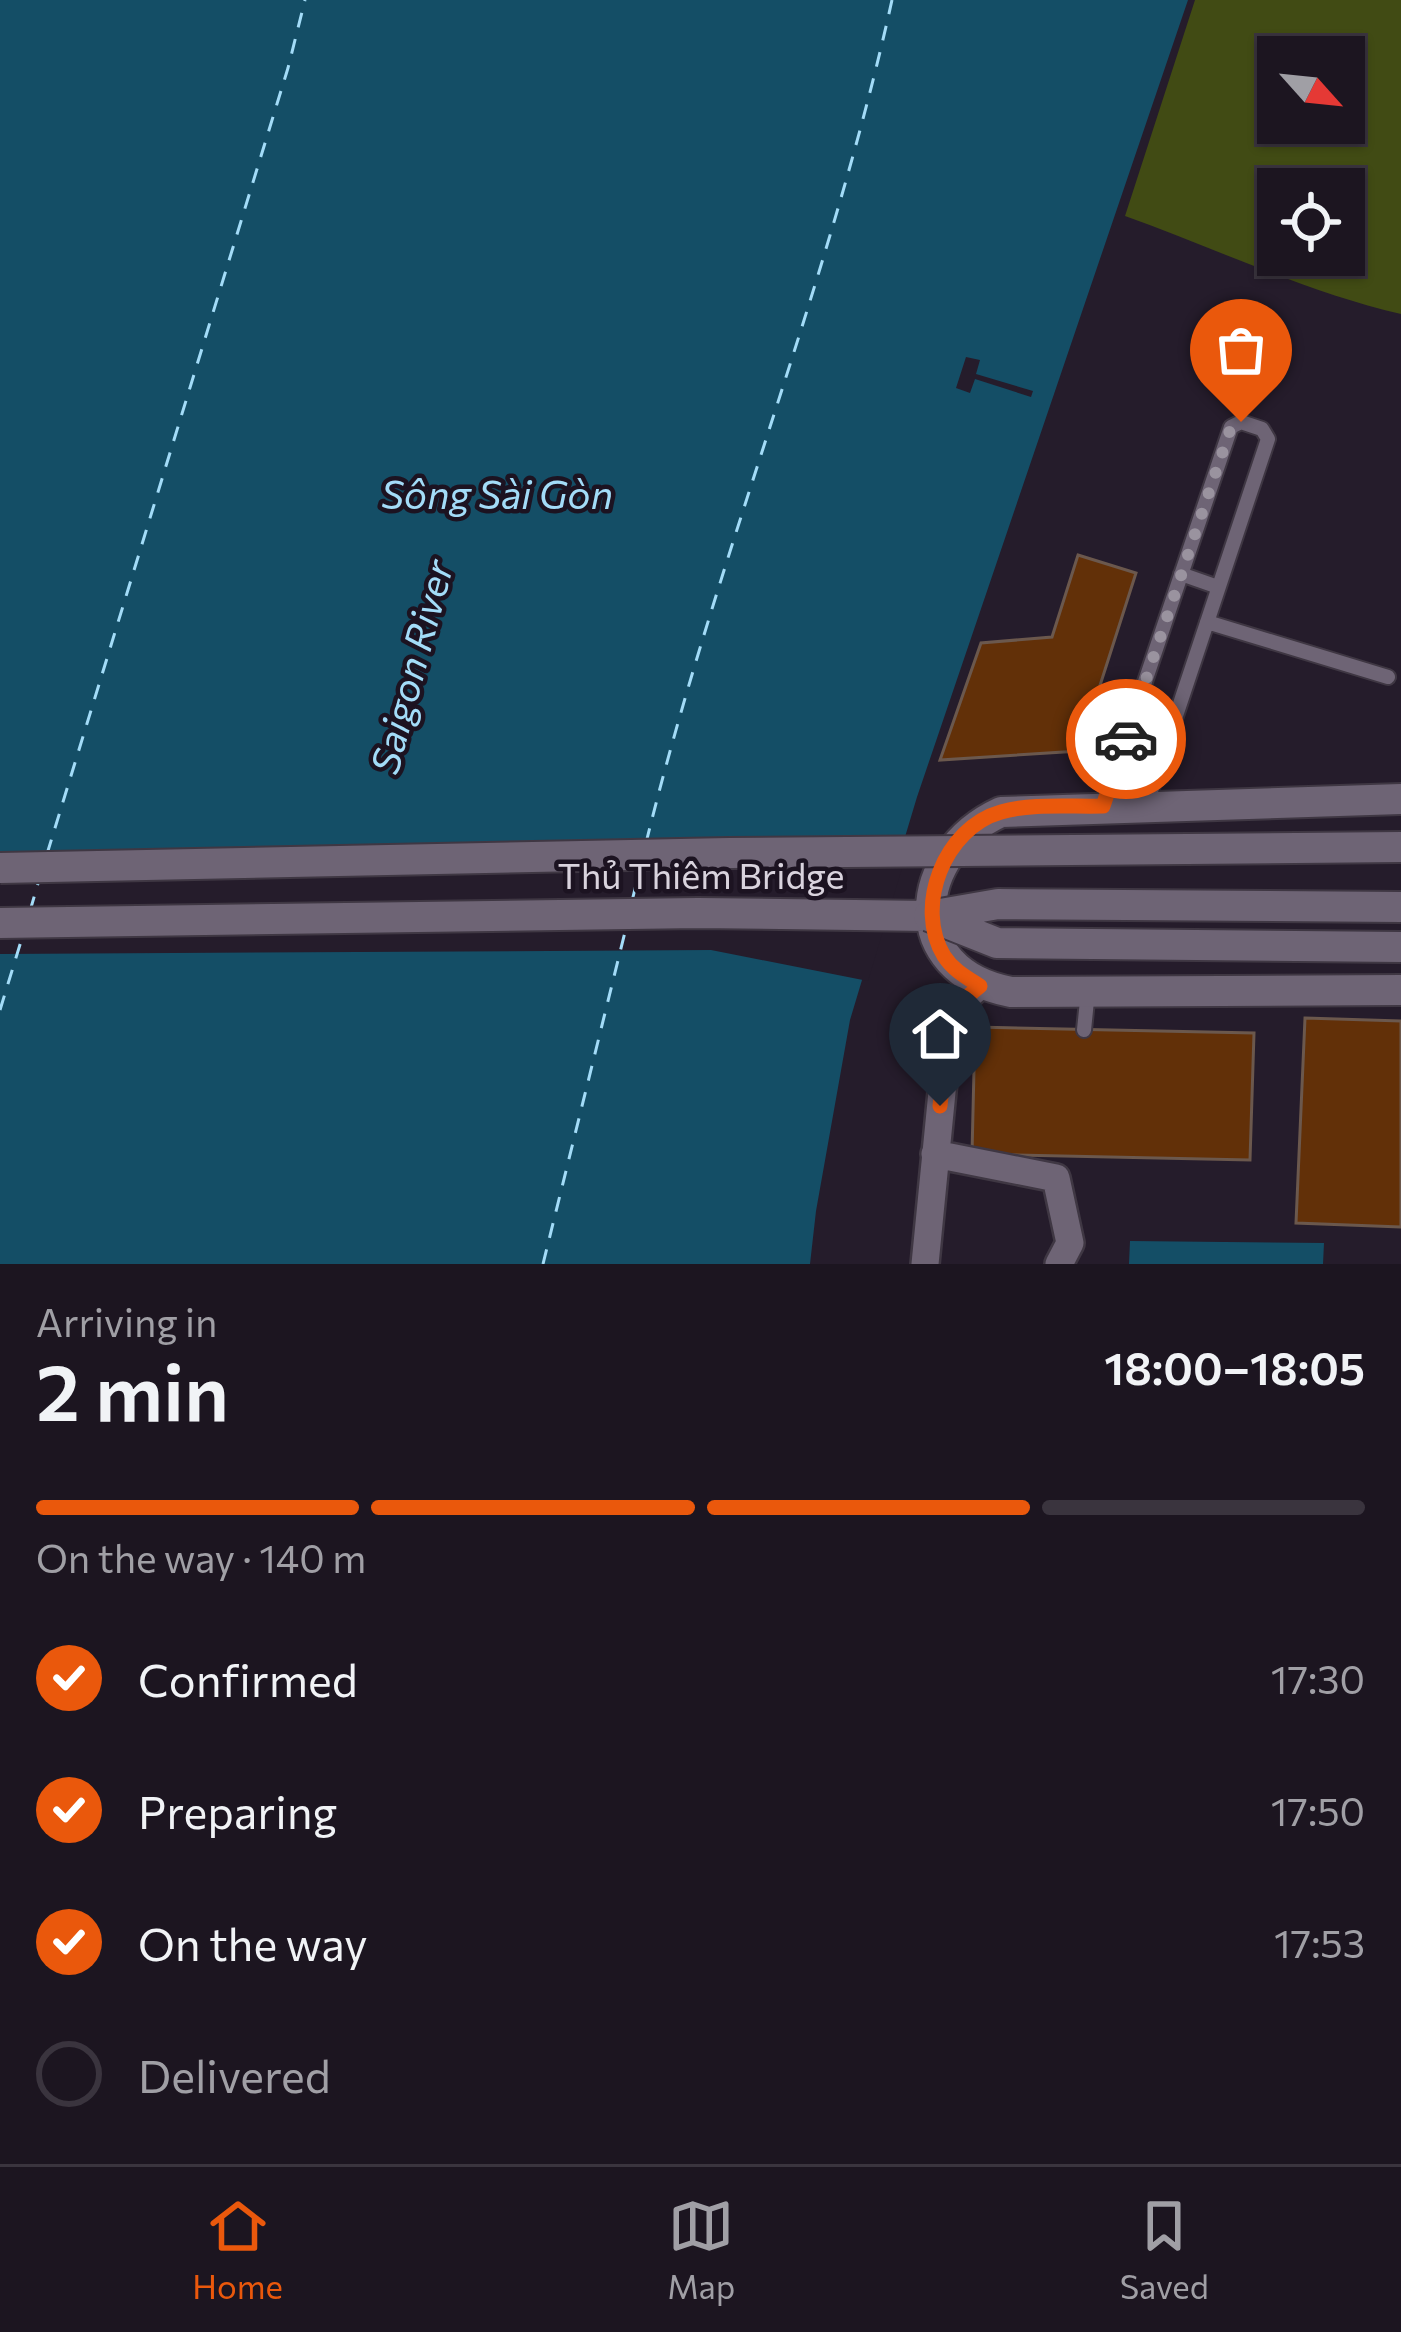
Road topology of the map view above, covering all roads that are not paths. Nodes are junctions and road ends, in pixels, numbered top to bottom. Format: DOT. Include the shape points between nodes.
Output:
graph roads {
  1 [pos="1181,574"];
  2 [pos="1218,587"];
  3 [pos="1207,622"];
  4 [pos="1388,677"];
  5 [pos="1401,799"];
  6 [pos="1103,806"];
  7 [pos="1146,806"];
  8 [pos="1401,848"];
  9 [pos="0,868"];
  10 [pos="1401,907"];
  11 [pos="928,916"];
  12 [pos="0,923"];
  13 [pos="1401,947"];
  14 [pos="980,986"];
  15 [pos="1401,990"];
  16 [pos="1088,991"];
  17 [pos="1084,1030"];
  18 [pos="935,1154"];
  19 [pos="926,1264"];
  20 [pos="1059,1264"];
  1 -- 2 [label="lane"];
  1 -- 2 [label="lane" via="1231,427 1238,421 1262,428 1268,439"];
  1 -- 6 [label="lane"];
  2 -- 3 [label="lane"];
  3 -- 4 [label="lane"];
  3 -- 7 [label="lane"];
  5 -- 7 [label="main road"];
  6 -- 7 [label="main road"];
  6 -- 14 [label="main road" via="1001,812 974,824 951,852 930,914 942,953"];
  8 -- 9 [label="main road, Thủ Thiêm Bridge, bridge"];
  10 -- 11 [label="main road, Thủ Thiêm Bridge, bridge" via="998,904"];
  11 -- 12 [label="main road, Thủ Thiêm Bridge"];
  11 -- 13 [label="main road, bridge" via="997,943"];
  14 -- 16 [label="main road"];
  14 -- 18 [label="street" via="950,1011"];
  15 -- 16 [label="main road"];
  16 -- 17 [label="lane"];
  18 -- 19 [label="street"];
  18 -- 20 [label="street" via="1056,1178 1070,1243"];
}
